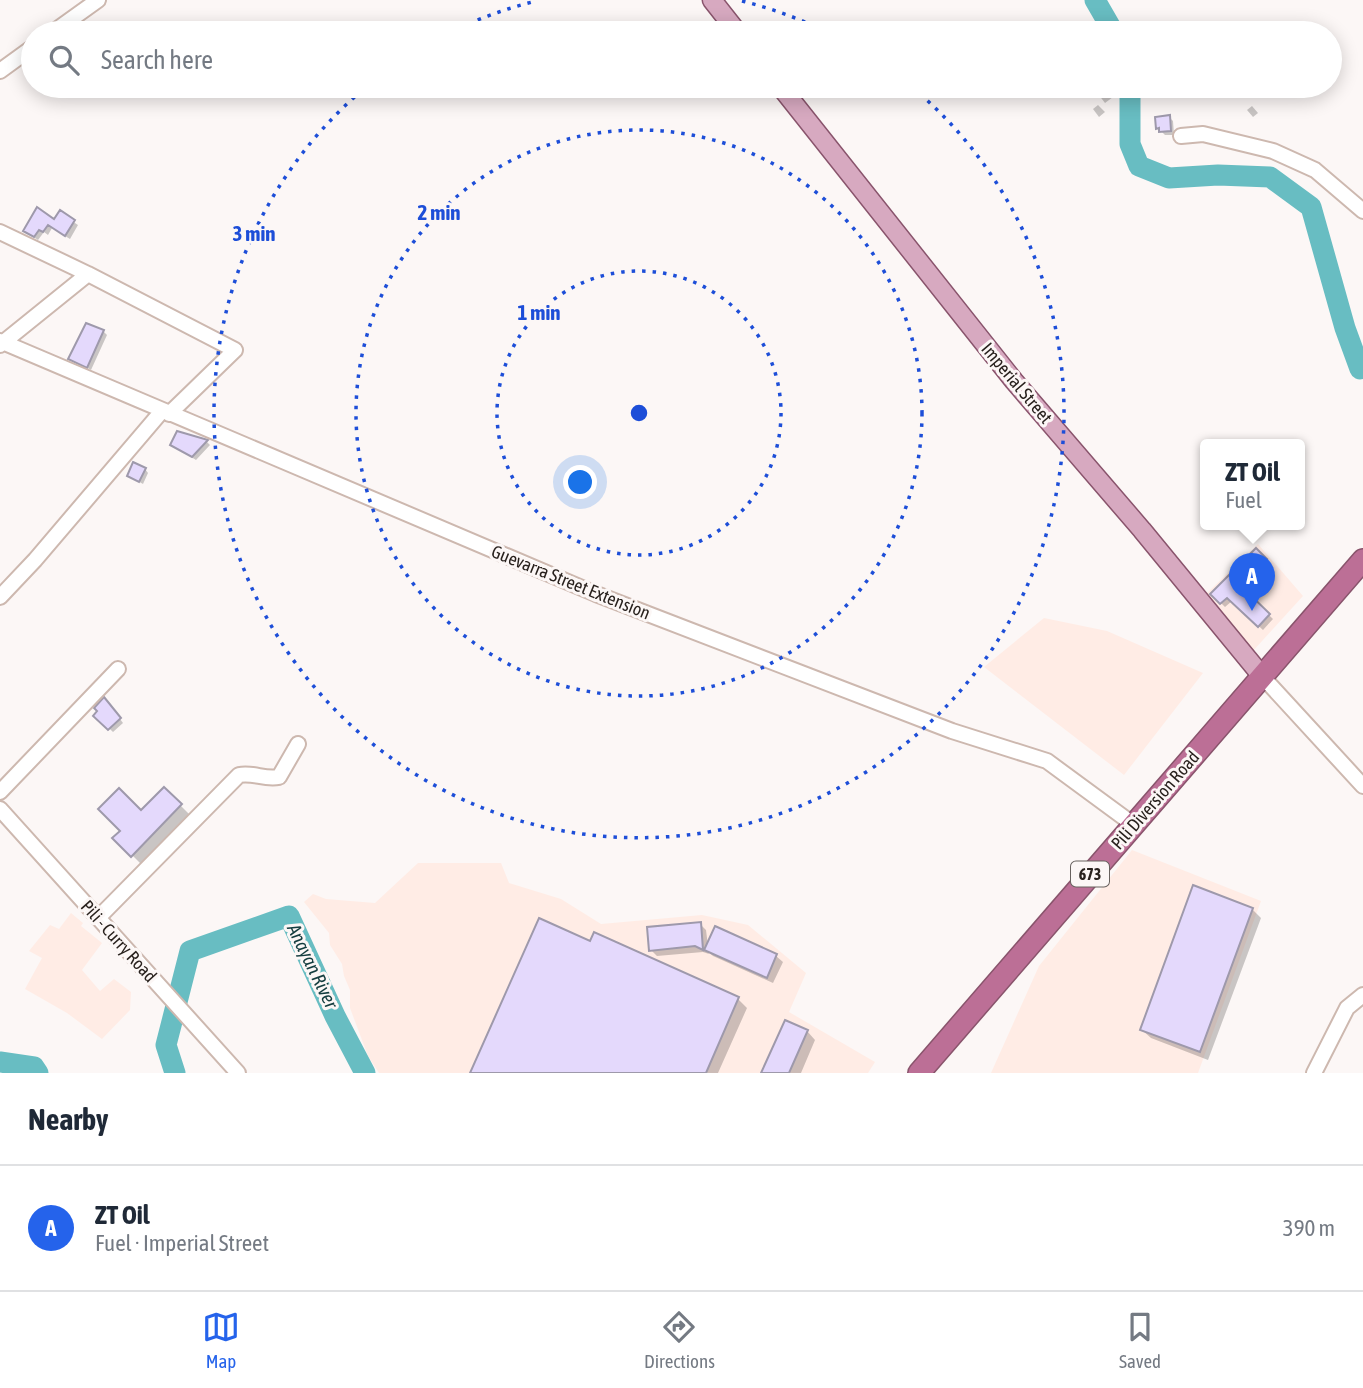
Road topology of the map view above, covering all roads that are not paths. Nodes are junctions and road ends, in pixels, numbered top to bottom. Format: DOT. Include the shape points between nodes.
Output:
graph roads {
  1 [pos="98,0"];
  2 [pos="712,0"];
  3 [pos="69,21"];
  4 [pos="729,21"];
  5 [pos="21,56"];
  6 [pos="0,71"];
  7 [pos="790,98"];
  8 [pos="1181,136"];
  9 [pos="1363,211"];
  10 [pos="0,232"];
  11 [pos="88,274"];
  12 [pos="1,343"];
  13 [pos="165,412"];
  14 [pos="1363,560"];
  15 [pos="0,597"];
  16 [pos="118,669"];
  17 [pos="1261,675"];
  18 [pos="298,744"];
  19 [pos="1363,786"];
  20 [pos="0,792"];
  21 [pos="0,809"];
  22 [pos="1134,825"];
  23 [pos="98,918"];
  24 [pos="1363,995"];
  25 [pos="238,1073"];
  26 [pos="919,1073"];
  27 [pos="1314,1073"];
  1 -- 3 [label="street"];
  2 -- 4 [label="main road"];
  5 -- 6 [label="street"];
  7 -- 17 [label="main road, Imperial Street" via="1014,381"];
  8 -- 9 [label="street" via="1203,134 1273,151 1315,170"];
  10 -- 11 [label="street"];
  11 -- 12 [label="street"];
  11 -- 13 [label="street" via="235,349"];
  12 -- 13 [label="street, Guevarra Street Extension"];
  13 -- 15 [label="street"];
  13 -- 22 [label="street, Guevarra Street Extension" via="596,594 952,731 1047,761"];
  14 -- 17 [label="highway, Pili Diversion Road / 673"];
  16 -- 20 [label="street"];
  17 -- 19 [label="street"];
  17 -- 22 [label="highway, Pili Diversion Road / 673"];
  18 -- 23 [label="street" via="279,777 239,775"];
  21 -- 23 [label="street, Pili - Curry Road"];
  22 -- 26 [label="highway, Pili Diversion Road / 673"];
  23 -- 25 [label="street, Pili - Curry Road"];
  24 -- 27 [label="street" via="1347,1008"];
}
